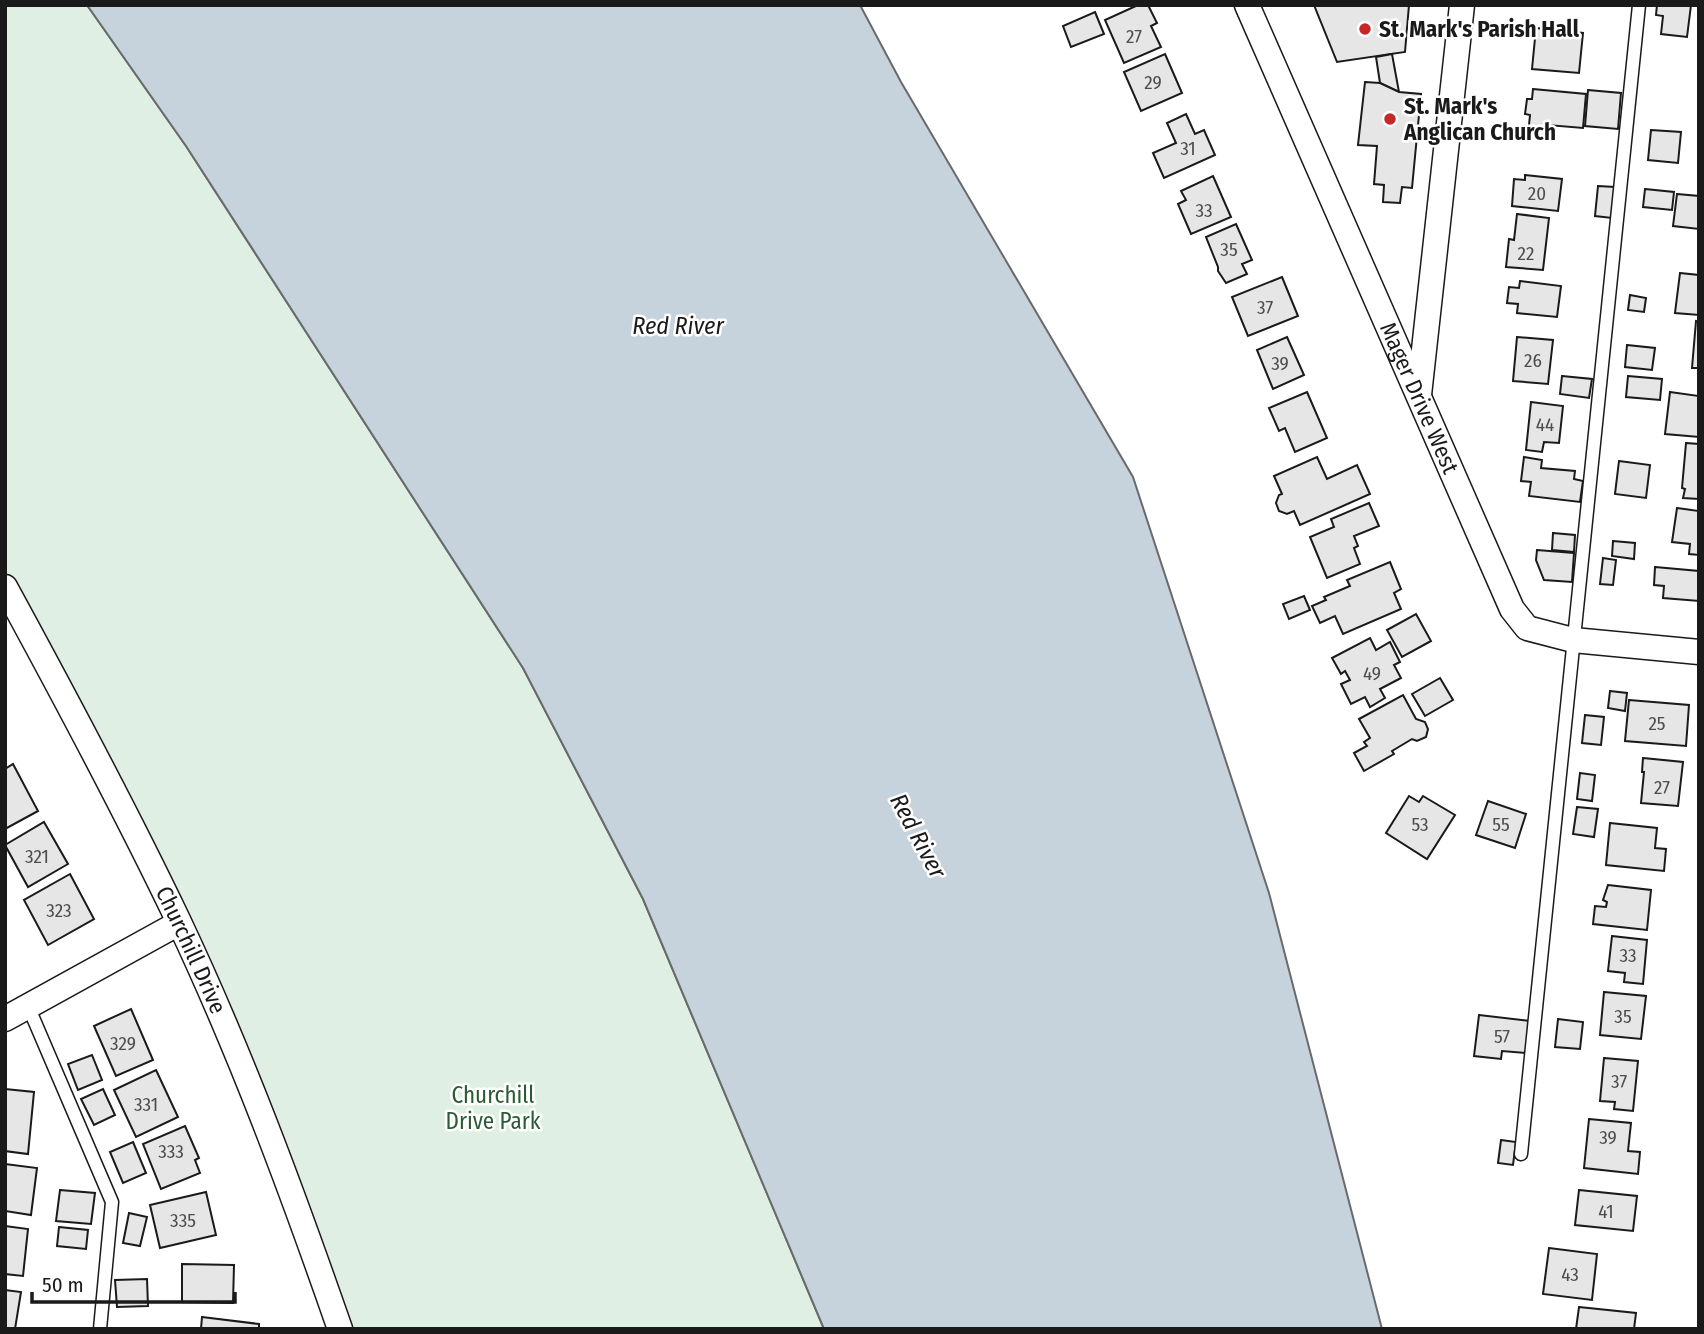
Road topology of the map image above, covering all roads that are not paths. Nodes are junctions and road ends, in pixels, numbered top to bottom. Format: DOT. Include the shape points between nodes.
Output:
graph roads {
  1 [pos="1247,5"];
  2 [pos="1462,5"];
  3 [pos="1639,5"];
  4 [pos="1419,395"];
  5 [pos="5,587"];
  6 [pos="1573,640"];
  7 [pos="1699,652"];
  8 [pos="179,923"];
  9 [pos="28,1006"];
  10 [pos="5,1018"];
  11 [pos="1521,1154"];
  12 [pos="100,1329"];
  13 [pos="340,1329"];
  1 -- 4 [label="street, Mager Drive West"];
  2 -- 4 [label="street"];
  3 -- 6 [label="lane"];
  4 -- 6 [label="street, Mager Drive West" via="1512,609 1527,628"];
  5 -- 8 [label="street, Churchill Drive" via="109,779"];
  6 -- 7 [label="street, Mager Drive West"];
  6 -- 11 [label="lane"];
  8 -- 9 [label="street"];
  8 -- 13 [label="street, Churchill Drive" via="299,1211"];
  9 -- 10 [label="street"];
  9 -- 12 [label="lane" via="112,1202"];
}
